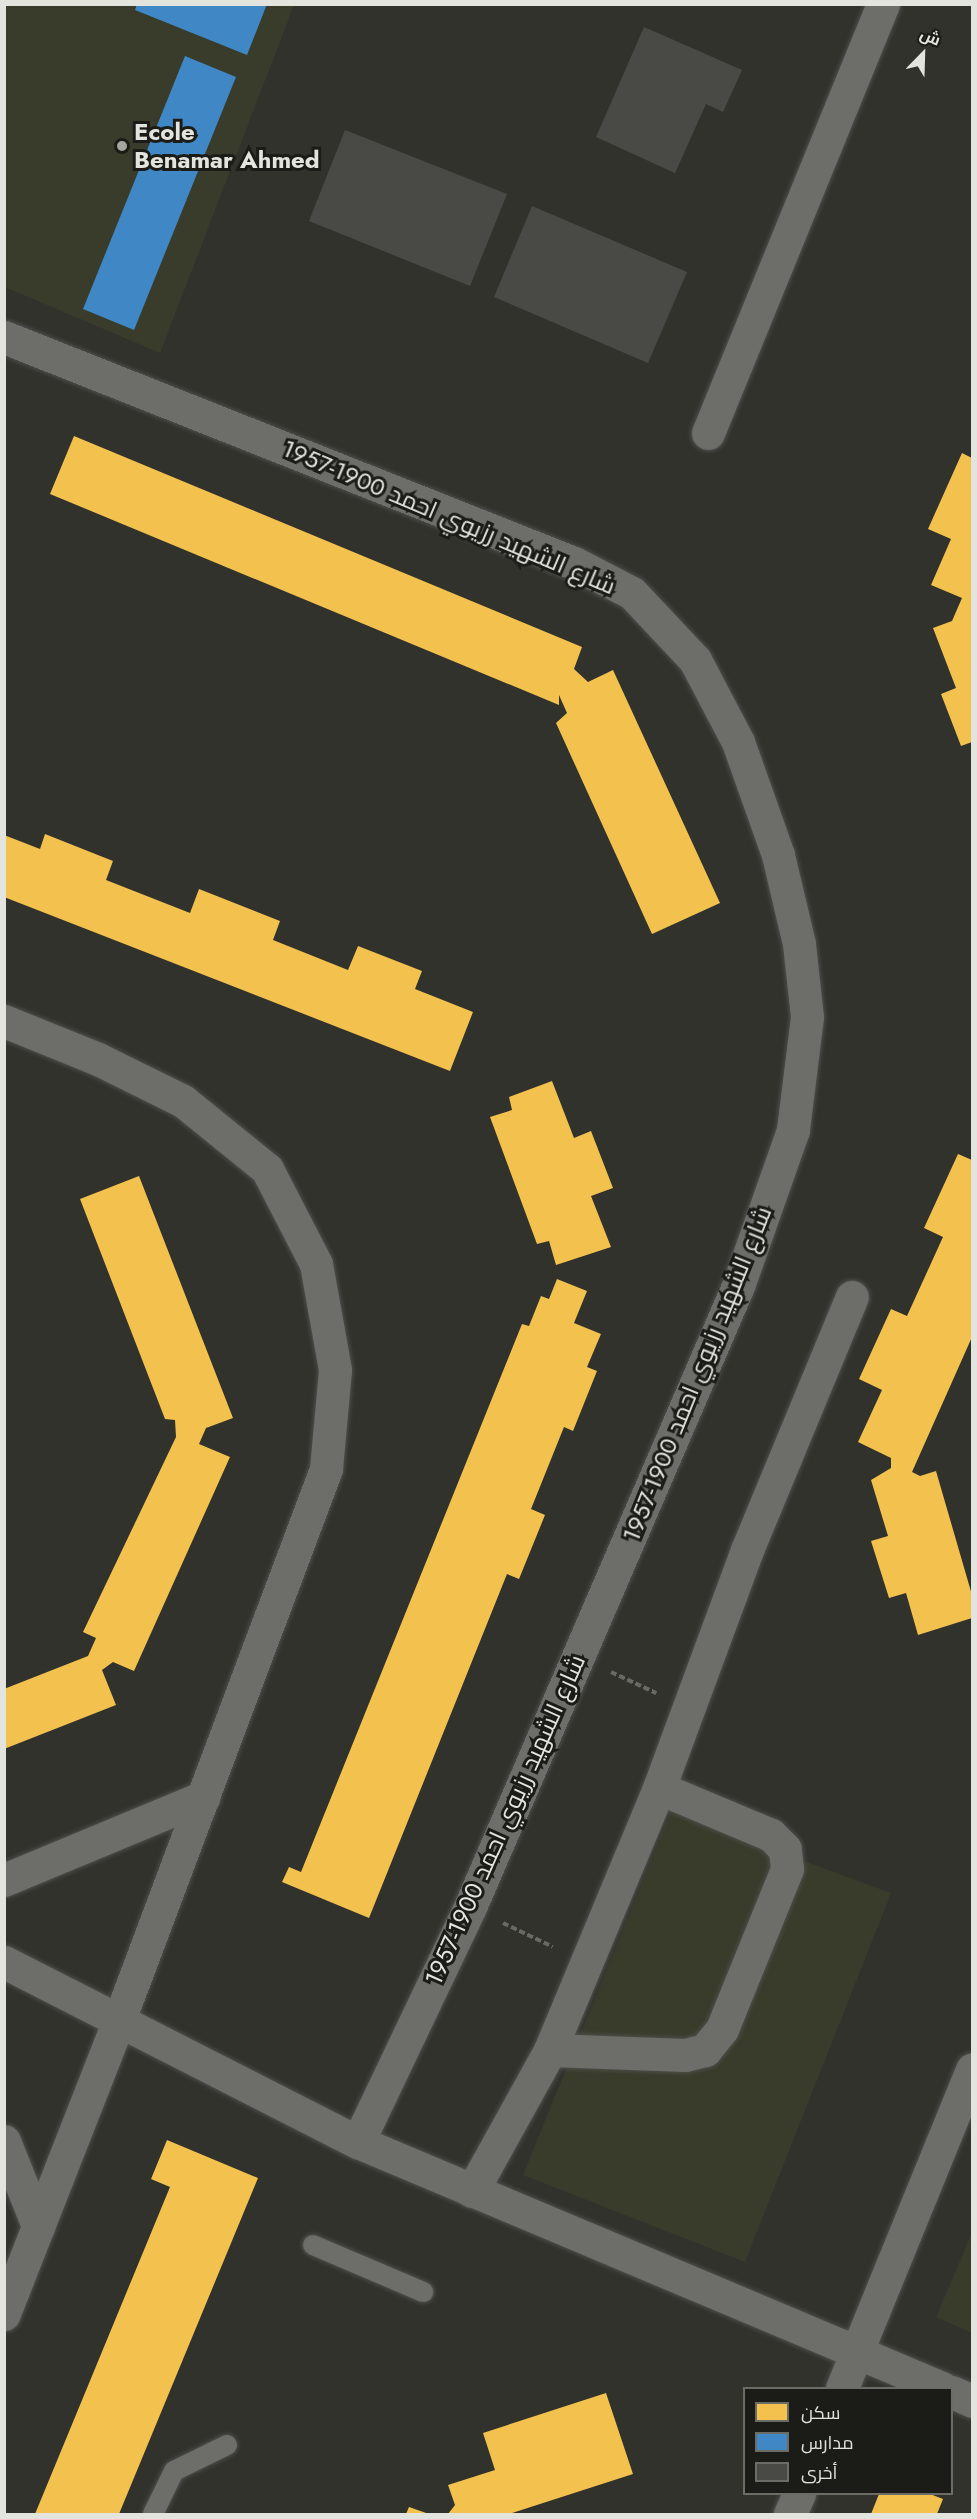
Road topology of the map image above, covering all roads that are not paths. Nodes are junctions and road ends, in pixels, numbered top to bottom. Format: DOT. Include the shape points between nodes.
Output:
graph roads {
  1 [pos="883,4"];
  2 [pos="4,337"];
  3 [pos="708,433"];
  4 [pos="4,1021"];
  5 [pos="852,1297"];
  6 [pos="659,1788"];
  7 [pos="203,1797"];
  8 [pos="4,1880"];
  9 [pos="4,1962"];
  10 [pos="119,2020"];
  11 [pos="550,2050"];
  12 [pos="972,2070"];
  13 [pos="4,2141"];
  14 [pos="358,2142"];
  15 [pos="472,2191"];
  16 [pos="38,2226"];
  17 [pos="313,2246"];
  18 [pos="423,2292"];
  19 [pos="4,2314"];
  20 [pos="857,2353"];
  21 [pos="842,2387"];
  22 [pos="940,2387"];
  23 [pos="953,2393"];
  24 [pos="972,2401"];
  25 [pos="227,2445"];
  26 [pos="153,2514"];
  1 -- 3 [label="street"];
  2 -- 14 [label="street, شارع الشهيد رزيوي احمد 1900-1957" via="574,563 632,593 695,660 738,742 778,855 800,944 807,1017 794,1130 738,1286 470,1907"];
  4 -- 7 [label="street" via="98,1059 183,1101 267,1169 316,1264 335,1370 326,1469"];
  5 -- 6 [label="street" via="747,1550"];
  6 -- 11 [label="street"];
  6 -- 11 [label="street" via="771,1836 785,1850 787,1869 722,2029 705,2050 685,2055"];
  7 -- 8 [label="street"];
  7 -- 10 [label="street"];
  9 -- 10 [label="street"];
  10 -- 14 [label="street"];
  10 -- 16 [label="street"];
  11 -- 15 [label="street"];
  12 -- 20 [label="street"];
  13 -- 16 [label="street"];
  14 -- 15 [label="street"];
  15 -- 20 [label="street"];
  16 -- 19 [label="street"];
  17 -- 18 [label="lane"];
  20 -- 21 [label="street"];
  20 -- 22 [label="street"];
  23 -- 24 [label="street"];
  25 -- 26 [label="lane" via="174,2471"];
}
